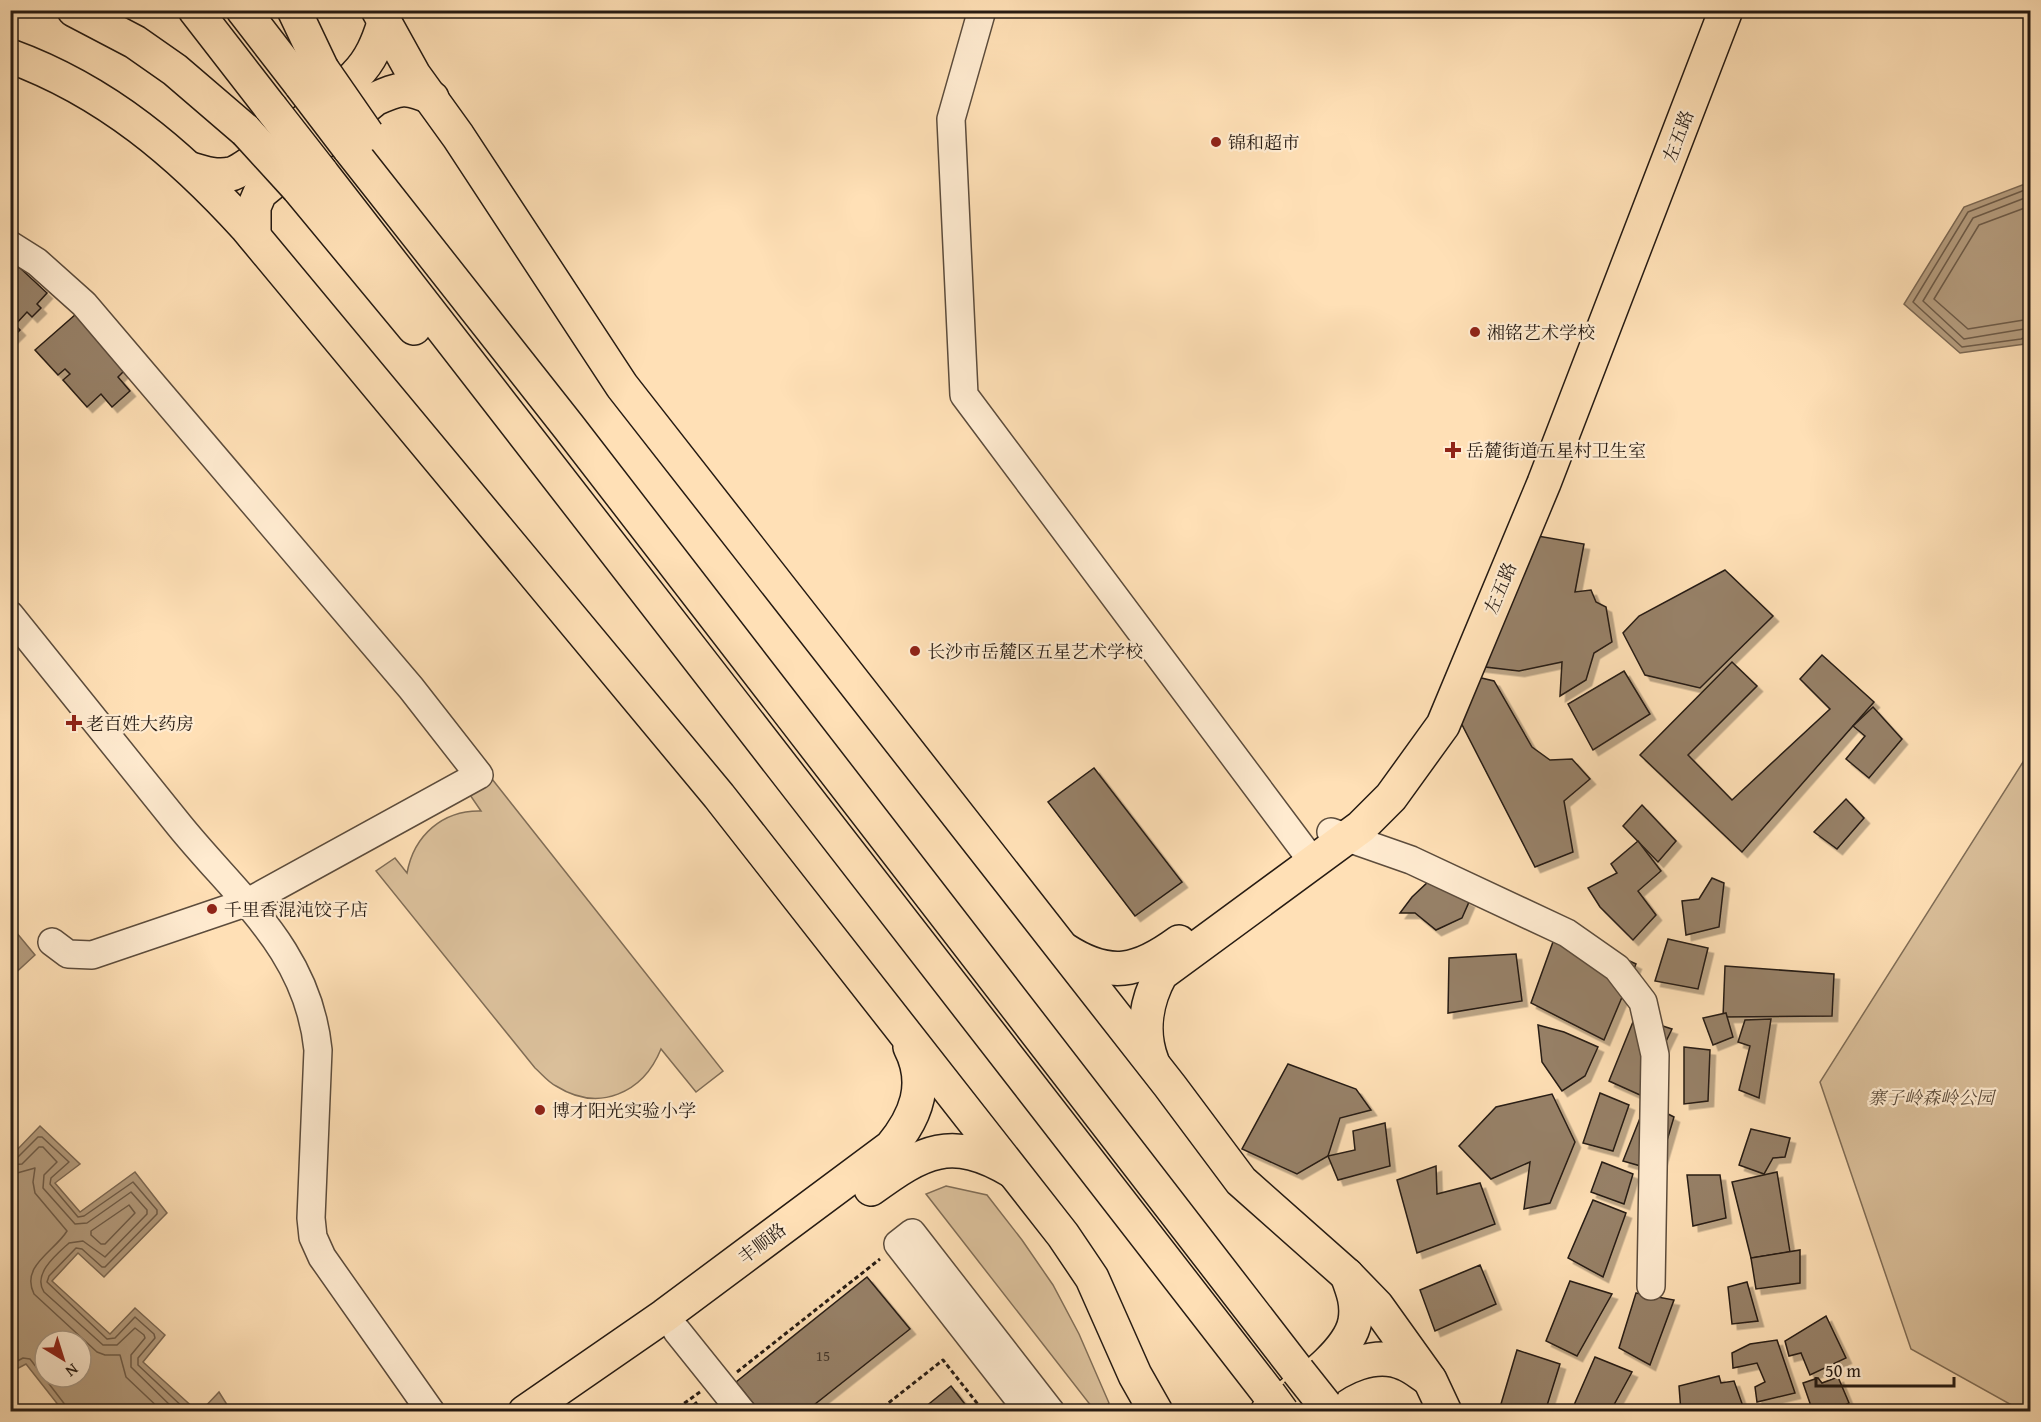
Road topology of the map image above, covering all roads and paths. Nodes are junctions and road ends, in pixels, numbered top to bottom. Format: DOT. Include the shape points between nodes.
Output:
graph roads {
  1 [pos="74,10"];
  2 [pos="195,10"];
  3 [pos="243,10"];
  4 [pos="294,10"];
  5 [pos="982,10"];
  6 [pos="1711,10"];
  7 [pos="1725,10"];
  8 [pos="381,17"];
  9 [pos="10,56"];
  10 [pos="312,77"];
  11 [pos="432,98"];
  12 [pos="191,169"];
  13 [pos="309,180"];
  14 [pos="254,236"];
  15 [pos="10,245"];
  16 [pos="10,615"];
  17 [pos="1327,840"];
  18 [pos="248,902"];
  19 [pos="52,942"];
  20 [pos="1063,949"];
  21 [pos="901,1030"];
  22 [pos="1152,1063"];
  23 [pos="1015,1173"];
  24 [pos="898,1244"];
  25 [pos="1347,1275"];
  26 [pos="1651,1286"];
  27 [pos="677,1330"];
  28 [pos="1430,1380"];
  29 [pos="719,1383"];
  30 [pos="1155,1406"];
  31 [pos="1276,1407"];
  32 [pos="1327,1408"];
  33 [pos="431,1412"];
  34 [pos="525,1412"];
  35 [pos="564,1412"];
  36 [pos="672,1412"];
  37 [pos="742,1412"];
  38 [pos="877,1412"];
  39 [pos="984,1412"];
  40 [pos="1029,1412"];
  41 [pos="1051,1412"];
  42 [pos="1445,1412"];
  1 -- 13 [label="main road, bridge" via="151,53"];
  2 -- 13 [label="main road, bridge" via="271,108"];
  3 -- 10 [label="main road"];
  4 -- 10 [label="main road"];
  5 -- 17 [label="street" via="951,119 964,395"];
  6 -- 17 [label="main road, 左五路" via="1583,324 1443,688 1419,731 1385,777"];
  7 -- 17 [label="main road, 左五路" via="1544,483 1443,725 1391,797"];
  8 -- 11 [label="main road"];
  8 -- 12 [label="main road" via="376,48 357,75 247,166 230,174 211,176"];
  9 -- 12 [label="main road" via="40,67 116,109"];
  10 -- 32 [label="main road, bridge" via="568,426"];
  11 -- 14 [label="main road" via="412,89 398,89 375,99 260,193 255,207"];
  11 -- 20 [label="main road" via="622,386"];
  12 -- 14 [label="main road"];
  13 -- 31 [label="main road" via="704,666"];
  14 -- 21 [label="main road" via="719,796"];
  15 -- 18 [label="street" via="38,262 84,304 390,662 479,775"];
  16 -- 18 [label="street" via="201,851"];
  17 -- 20 [label="main road, 左五路" via="1143,965 1097,966"];
  17 -- 22 [label="main road, 左五路" via="1161,974 1145,1023"];
  17 -- 26 [label="street" via="1411,860 1567,933 1617,968 1643,1002 1655,1055"];
  18 -- 19 [label="street" via="92,955 68,954"];
  18 -- 33 [label="street" via="298,974 315,1023 318,1050 311,1218 314,1237 322,1257"];
  20 -- 22 [label="main road"];
  21 -- 23 [label="main road"];
  21 -- 34 [label="main road, 丰顺路" via="919,1065 920,1084 906,1128 891,1147 664,1316"];
  22 -- 25 [label="main road" via="1241,1181"];
  23 -- 27 [label="main road" via="988,1160 950,1151 932,1151 916,1158"];
  23 -- 30 [label="main road" via="1092,1278"];
  24 -- 29 [label="path"];
  24 -- 40 [label="street"];
  24 -- 41 [label="street" via="912,1233"];
  25 -- 28 [label="main road" via="1377,1306"];
  25 -- 31 [label="main road" via="1356,1308 1347,1339"];
  27 -- 29 [label="street"];
  27 -- 35 [label="main road"];
  28 -- 31 [label="main road" via="1403,1362 1378,1359 1352,1365"];
  28 -- 42 [label="main road"];
  29 -- 36 [label="path"];
  29 -- 37 [label="street"];
  38 -- 39 [label="path" via="944,1360"];
}
